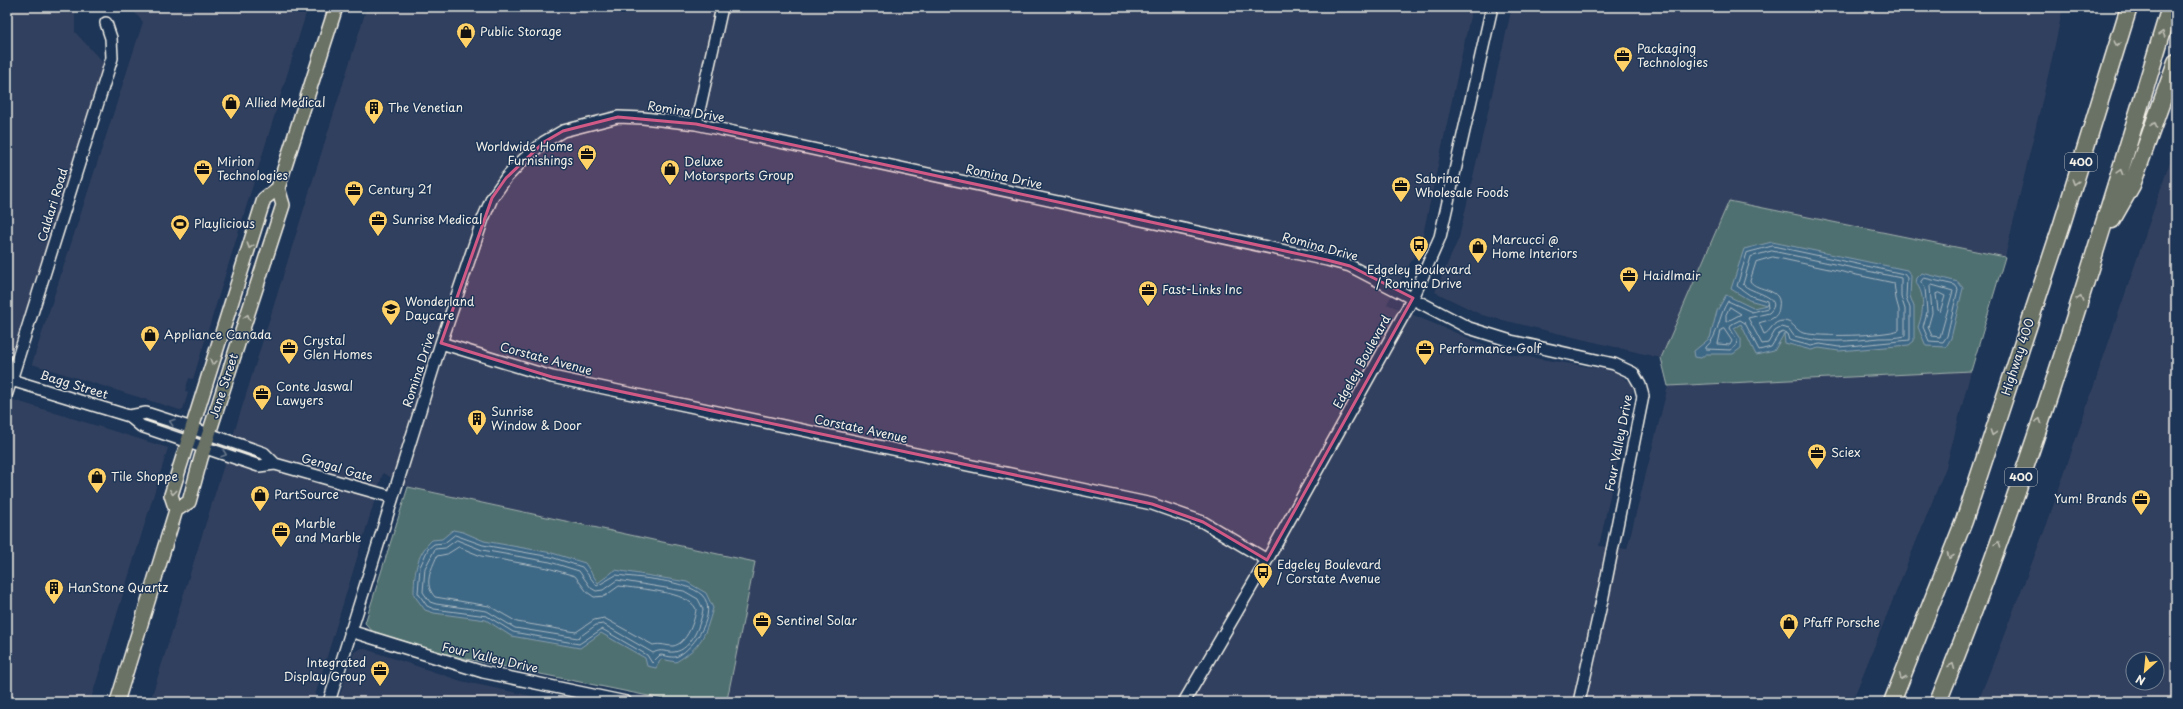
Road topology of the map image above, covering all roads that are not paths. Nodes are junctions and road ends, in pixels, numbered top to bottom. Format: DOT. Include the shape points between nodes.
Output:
graph roads {
  1 [pos="336,7"];
  2 [pos="722,7"];
  3 [pos="1492,7"];
  4 [pos="2129,7"];
  5 [pos="2170,7"];
  6 [pos="106,22"];
  7 [pos="2176,62"];
  8 [pos="696,124"];
  9 [pos="278,188"];
  10 [pos="2096,249"];
  11 [pos="1413,298"];
  12 [pos="441,343"];
  13 [pos="11,380"];
  14 [pos="7,393"];
  15 [pos="129,416"];
  16 [pos="191,428"];
  17 [pos="209,434"];
  18 [pos="187,441"];
  19 [pos="205,448"];
  20 [pos="276,464"];
  21 [pos="392,497"];
  22 [pos="176,510"];
  23 [pos="1267,560"];
  24 [pos="350,631"];
  25 [pos="117,702"];
  26 [pos="328,702"];
  27 [pos="626,702"];
  28 [pos="1184,702"];
  29 [pos="1579,702"];
  30 [pos="1892,702"];
  31 [pos="1938,702"];
  1 -- 9 [label="main road"];
  2 -- 8 [label="street"];
  3 -- 11 [label="street, Edgeley Boulevard" via="1448,210 1440,237"];
  4 -- 30 [label="highway, Highway 400 / 400, one-way" via="2062,224 1964,521"];
  10 -- 5 [label="highway, 400, one-way"];
  6 -- 13 [label="street, Caldari Road" via="111,38 112,58"];
  10 -- 7 [label="highway, one-way" via="2132,185"];
  8 -- 11 [label="street, Romina Drive" via="1327,260 1350,266"];
  8 -- 12 [label="street, Romina Drive" via="618,117 564,131 544,142 506,178 492,198"];
  9 -- 16 [label="main road, Jane Street, one-way" via="264,199"];
  17 -- 9 [label="main road, Jane Street, one-way" via="283,205"];
  31 -- 10 [label="highway, 400, one-way" via="2002,534"];
  11 -- 23 [label="street, Edgeley Boulevard"];
  11 -- 29 [label="street, Four Valley Drive" via="1469,328 1512,341 1614,364 1633,372 1640,385 1643,396"];
  12 -- 21 [label="street, Romina Drive"];
  12 -- 23 [label="street, Corstate Avenue" via="552,377 1152,504 1203,522"];
  13 -- 14 [label="street, Caldari Road"];
  13 -- 15 [label="street, Bagg Street"];
  16 -- 15 [label="street, Bagg Street, one-way" via="146,413"];
  15 -- 18 [label="street, Bagg Street" via="141,426"];
  16 -- 17 [label="street, Bagg Street"];
  16 -- 18 [label="main road, Jane Street"];
  17 -- 19 [label="main road, Jane Street"];
  17 -- 20 [label="street, Gengal Gate" via="264,453"];
  18 -- 19 [label="street, Gengal Gate"];
  18 -- 22 [label="main road, Jane Street, one-way" via="171,495"];
  19 -- 20 [label="street, Gengal Gate, one-way" via="259,466"];
  19 -- 22 [label="main road, Jane Street" via="189,502"];
  20 -- 21 [label="street, Gengal Gate"];
  21 -- 24 [label="street, Romina Drive"];
  22 -- 25 [label="main road, Jane Street"];
  23 -- 28 [label="street, Edgeley Boulevard"];
  24 -- 26 [label="street, Romina Drive"];
  24 -- 27 [label="street, Four Valley Drive" via="483,672"];
}
